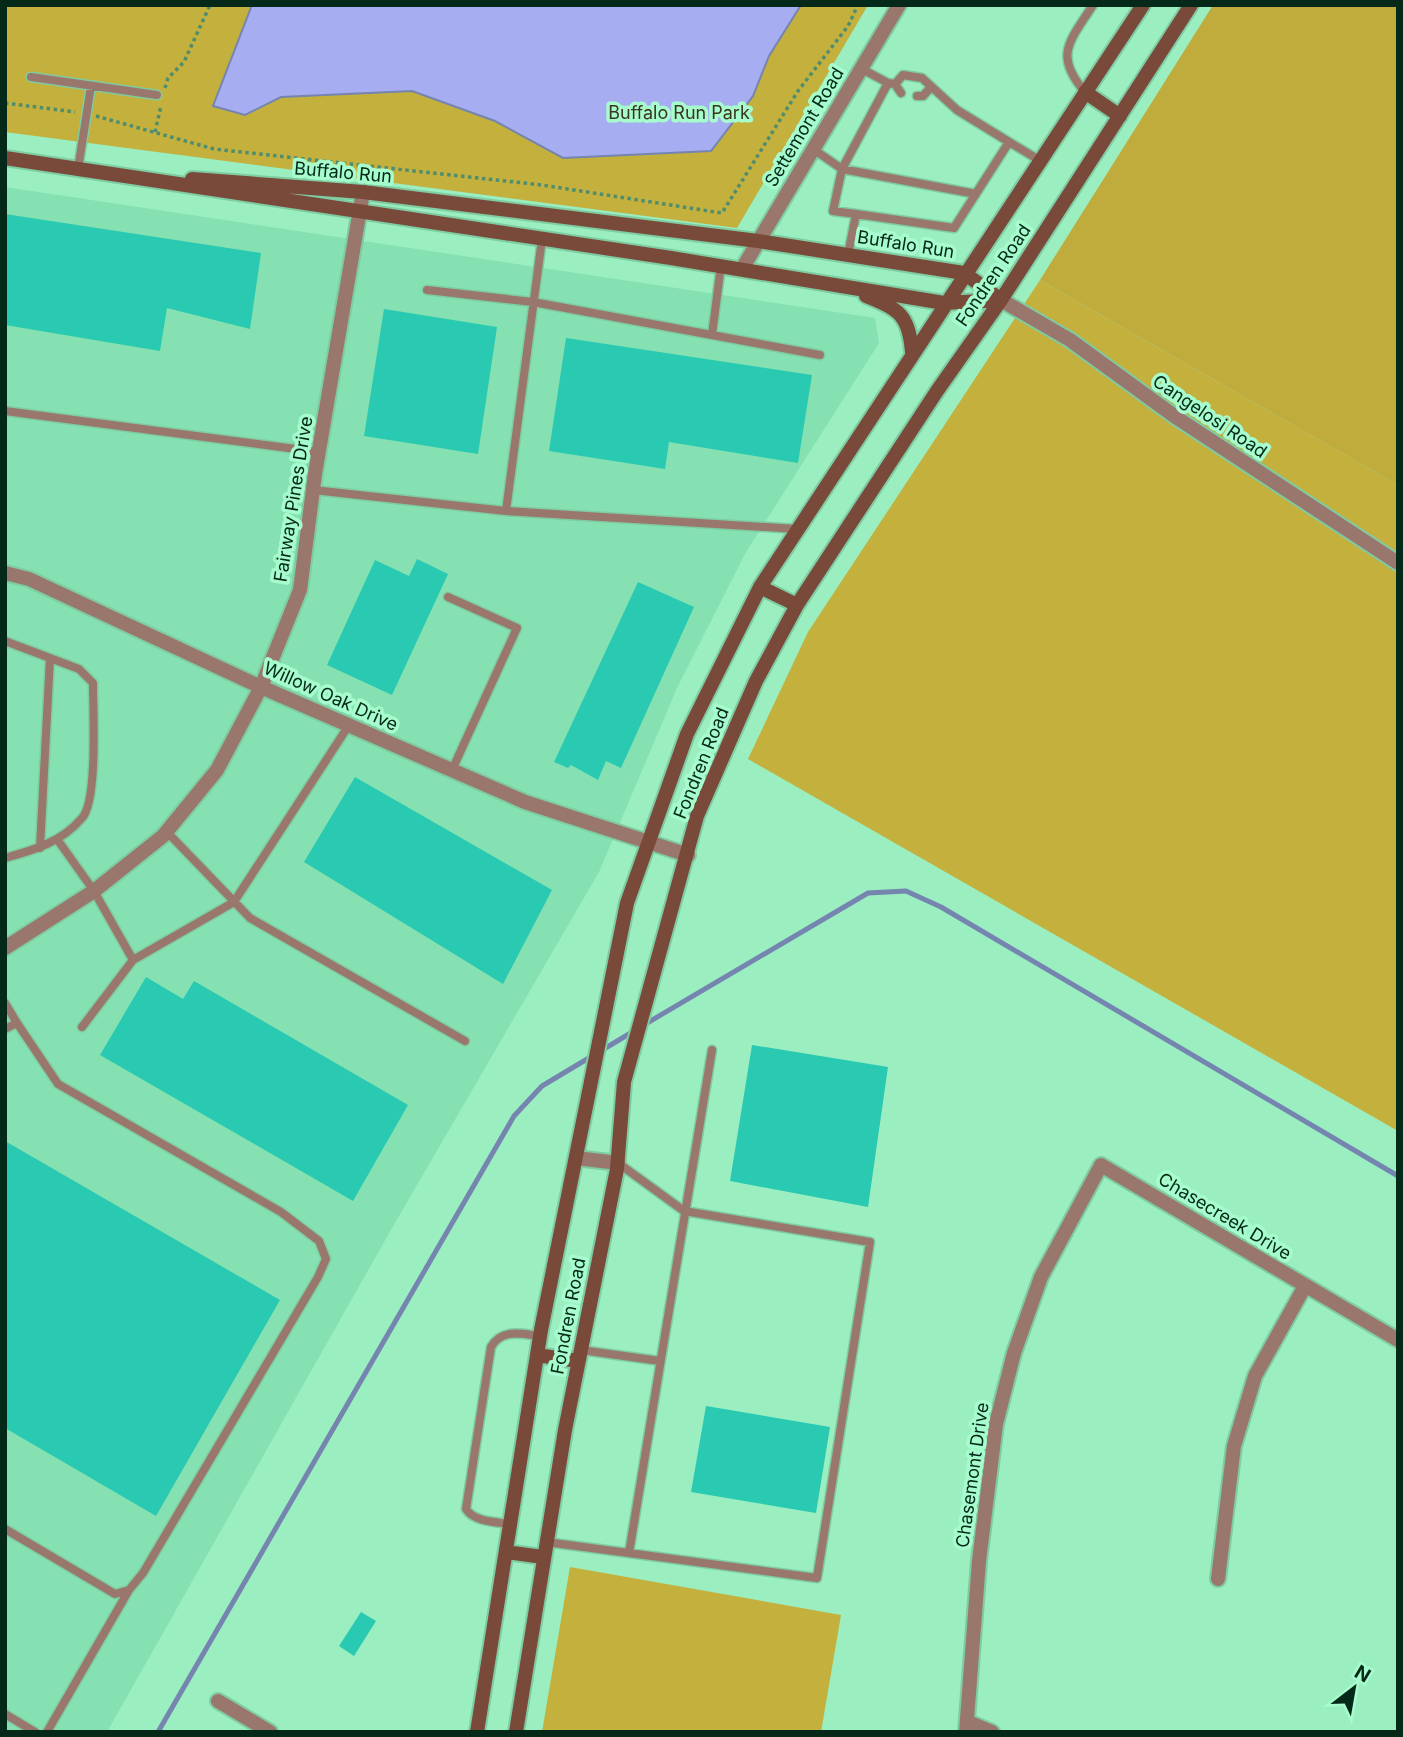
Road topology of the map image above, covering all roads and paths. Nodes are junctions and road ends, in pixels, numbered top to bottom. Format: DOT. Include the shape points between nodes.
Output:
graph roads {
  1 [pos="211,5"];
  2 [pos="858,5"];
  3 [pos="900,5"];
  4 [pos="1094,5"];
  5 [pos="1143,5"];
  6 [pos="1191,5"];
  7 [pos="862,68"];
  8 [pos="31,77"];
  9 [pos="891,84"];
  10 [pos="91,86"];
  11 [pos="931,87"];
  12 [pos="1085,92"];
  13 [pos="161,93"];
  14 [pos="901,93"];
  15 [pos="918,96"];
  16 [pos="5,103"];
  17 [pos="162,105"];
  18 [pos="87,114"];
  19 [pos="1121,116"];
  20 [pos="156,132"];
  21 [pos="1009,142"];
  22 [pos="813,149"];
  23 [pos="5,158"];
  24 [pos="1040,160"];
  25 [pos="78,169"];
  26 [pos="842,169"];
  27 [pos="872,176"];
  28 [pos="895,180"];
  29 [pos="870,186"];
  30 [pos="894,190"];
  31 [pos="363,192"];
  32 [pos="976,194"];
  33 [pos="360,213"];
  34 [pos="856,214"];
  35 [pos="542,239"];
  36 [pos="758,241"];
  37 [pos="848,255"];
  38 [pos="721,265"];
  39 [pos="742,269"];
  40 [pos="964,273"];
  41 [pos="841,286"];
  42 [pos="428,290"];
  43 [pos="1001,300"];
  44 [pos="533,302"];
  45 [pos="944,303"];
  46 [pos="712,335"];
  47 [pos="912,352"];
  48 [pos="820,355"];
  49 [pos="5,411"];
  50 [pos="319,453"];
  51 [pos="313,490"];
  52 [pos="506,511"];
  53 [pos="797,529"];
  54 [pos="1398,563"];
  55 [pos="5,573"];
  56 [pos="760,587"];
  57 [pos="448,597"];
  58 [pos="797,605"];
  59 [pos="5,641"];
  60 [pos="50,658"];
  61 [pos="261,687"];
  62 [pos="349,725"];
  63 [pos="452,770"];
  64 [pos="167,832"];
  65 [pos="57,839"];
  66 [pos="647,841"];
  67 [pos="40,848"];
  68 [pos="688,855"];
  69 [pos="5,858"];
  70 [pos="94,891"];
  71 [pos="234,902"];
  72 [pos="5,948"];
  73 [pos="132,960"];
  74 [pos="5,1003"];
  75 [pos="17,1023"];
  76 [pos="82,1027"];
  77 [pos="5,1029"];
  78 [pos="465,1041"];
  79 [pos="712,1049"];
  80 [pos="576,1158"];
  81 [pos="618,1163"];
  82 [pos="684,1211"];
  83 [pos="1063,1235"];
  84 [pos="1304,1286"];
  85 [pos="540,1336"];
  86 [pos="1398,1340"];
  87 [pos="537,1355"];
  88 [pos="579,1355"];
  89 [pos="660,1361"];
  90 [pos="510,1524"];
  91 [pos="5,1529"];
  92 [pos="545,1549"];
  93 [pos="506,1552"];
  94 [pos="629,1553"];
  95 [pos="1218,1578"];
  96 [pos="129,1590"];
  97 [pos="218,1701"];
  98 [pos="5,1714"];
  99 [pos="967,1727"];
  100 [pos="35,1732"];
  101 [pos="47,1732"];
  102 [pos="270,1732"];
  103 [pos="477,1732"];
  104 [pos="516,1732"];
  105 [pos="992,1732"];
  1 -- 13 [label="path" via="184,62"];
  2 -- 20 [label="path" via="722,213 542,185 214,149"];
  3 -- 7 [label="street, Settemont Road"];
  4 -- 12 [label="lane" via="1066,51 1070,75"];
  5 -- 12 [label="main road, Fondren Road"];
  6 -- 19 [label="main road, Fondren Road"];
  7 -- 9 [label="lane"];
  7 -- 22 [label="street, Settemont Road"];
  8 -- 10 [label="lane"];
  9 -- 11 [label="lane" via="903,75 922,78"];
  9 -- 14 [label="lane"];
  9 -- 26 [label="lane"];
  10 -- 13 [label="lane"];
  10 -- 18 [label="lane"];
  11 -- 15 [label="lane"];
  11 -- 21 [label="lane" via="957,110"];
  12 -- 19 [label="main road"];
  12 -- 24 [label="main road, Fondren Road"];
  16 -- 18 [label="path"];
  17 -- 20 [label="path"];
  18 -- 20 [label="path"];
  18 -- 25 [label="lane"];
  19 -- 43 [label="main road, Fondren Road"];
  21 -- 24 [label="lane"];
  21 -- 32 [label="lane"];
  22 -- 26 [label="lane"];
  22 -- 36 [label="street, Settemont Road"];
  23 -- 25 [label="main road, Buffalo Run"];
  24 -- 40 [label="main road, Fondren Road"];
  25 -- 31 [label="main road, Buffalo Run"];
  25 -- 33 [label="main road, Buffalo Run"];
  26 -- 27 [label="lane"];
  26 -- 34 [label="lane" via="834,211"];
  27 -- 28 [label="lane"];
  27 -- 29 [label="lane"];
  28 -- 30 [label="lane"];
  28 -- 32 [label="lane" via="937,192"];
  31 -- 33 [label="street, Fairway Pines Drive"];
  31 -- 36 [label="main road, Buffalo Run"];
  32 -- 34 [label="lane" via="954,228 890,214"];
  33 -- 35 [label="main road, Buffalo Run"];
  33 -- 50 [label="street, Fairway Pines Drive"];
  34 -- 37 [label="lane"];
  35 -- 38 [label="main road, Buffalo Run"];
  35 -- 44 [label="lane"];
  36 -- 37 [label="main road, Buffalo Run"];
  36 -- 39 [label="street, Settemont Road"];
  37 -- 40 [label="main road, Buffalo Run"];
  38 -- 39 [label="main road, Buffalo Run"];
  38 -- 46 [label="lane"];
  39 -- 41 [label="main road, Buffalo Run"];
  40 -- 43 [label="main road, Buffalo Run"];
  40 -- 45 [label="main road, Fondren Road"];
  41 -- 45 [label="main road, Buffalo Run"];
  41 -- 47 [label="main road" via="897,310 907,323"];
  42 -- 44 [label="lane"];
  43 -- 45 [label="main road, Buffalo Run"];
  43 -- 54 [label="street, Cangelosi Road" via="1070,340 1177,418"];
  43 -- 58 [label="main road, Fondren Road"];
  44 -- 46 [label="lane"];
  44 -- 52 [label="lane"];
  45 -- 47 [label="main road, Fondren Road"];
  46 -- 48 [label="lane"];
  47 -- 53 [label="main road, Fondren Road"];
  49 -- 50 [label="lane"];
  50 -- 51 [label="street, Fairway Pines Drive"];
  51 -- 52 [label="lane"];
  51 -- 61 [label="street, Fairway Pines Drive" via="300,590"];
  52 -- 53 [label="lane"];
  53 -- 56 [label="main road, Fondren Road"];
  55 -- 61 [label="street, Willow Oak Drive" via="29,579"];
  56 -- 58 [label="main road"];
  56 -- 66 [label="main road, Fondren Road" via="687,734"];
  57 -- 63 [label="lane" via="517,628"];
  58 -- 68 [label="main road, Fondren Road" via="757,681 697,816"];
  59 -- 60 [label="lane"];
  60 -- 65 [label="lane" via="79,669 93,683 91,798 84,817"];
  60 -- 67 [label="lane"];
  61 -- 62 [label="street, Willow Oak Drive"];
  61 -- 64 [label="street, Fairway Pines Drive" via="217,770"];
  62 -- 63 [label="street, Willow Oak Drive"];
  62 -- 71 [label="lane"];
  63 -- 66 [label="street, Willow Oak Drive" via="525,802"];
  64 -- 70 [label="street, Fairway Pines Drive"];
  64 -- 71 [label="lane"];
  65 -- 67 [label="lane"];
  65 -- 70 [label="lane"];
  66 -- 68 [label="street, Willow Oak Drive"];
  66 -- 80 [label="main road, Fondren Road" via="627,903"];
  67 -- 69 [label="lane"];
  68 -- 81 [label="main road, Fondren Road" via="624,1082"];
  70 -- 72 [label="street, Fairway Pines Drive"];
  70 -- 73 [label="lane"];
  71 -- 73 [label="lane"];
  71 -- 78 [label="lane" via="250,918"];
  73 -- 76 [label="lane"];
  74 -- 75 [label="lane"];
  75 -- 77 [label="lane"];
  75 -- 96 [label="lane" via="58,1084 281,1212 319,1241 326,1259"];
  79 -- 82 [label="lane"];
  80 -- 81 [label="street"];
  80 -- 85 [label="main road, Fondren Road"];
  81 -- 82 [label="lane"];
  81 -- 88 [label="main road, Fondren Road"];
  82 -- 89 [label="lane"];
  82 -- 94 [label="lane" via="870,1242 833,1484 817,1578"];
  83 -- 84 [label="street, Chasecreek Drive" via="1101,1166"];
  83 -- 99 [label="street, Chasemont Drive" via="1041,1277 1014,1353 996,1424 979,1561"];
  84 -- 86 [label="street, Chasecreek Drive"];
  84 -- 95 [label="street" via="1255,1376 1234,1446"];
  85 -- 87 [label="main road, Fondren Road"];
  85 -- 90 [label="lane" via="510,1332 491,1347 466,1509 470,1516"];
  87 -- 88 [label="main road"];
  87 -- 90 [label="main road, Fondren Road"];
  88 -- 89 [label="lane"];
  88 -- 92 [label="main road, Fondren Road"];
  89 -- 94 [label="lane"];
  90 -- 93 [label="main road, Fondren Road"];
  91 -- 96 [label="lane" via="115,1594"];
  92 -- 93 [label="main road"];
  92 -- 94 [label="lane"];
  92 -- 104 [label="main road, Fondren Road"];
  93 -- 103 [label="main road, Fondren Road"];
  96 -- 101 [label="lane"];
  97 -- 102 [label="street"];
  98 -- 100 [label="lane"];
  99 -- 105 [label="street"];
}
